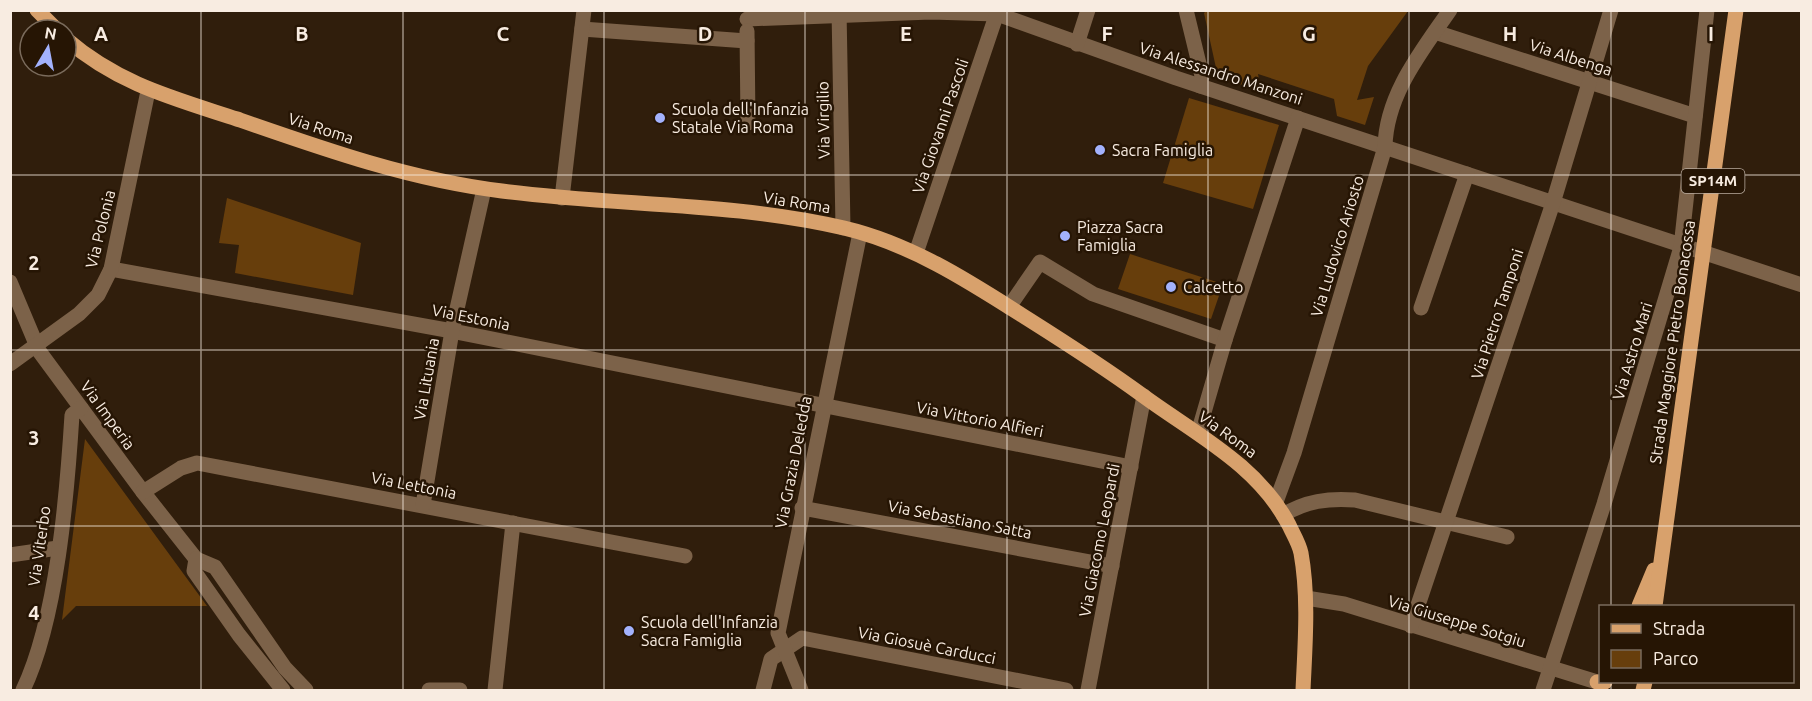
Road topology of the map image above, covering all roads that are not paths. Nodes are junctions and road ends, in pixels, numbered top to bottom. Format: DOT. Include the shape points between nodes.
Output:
graph roads {
  1 [pos="584,10"];
  2 [pos="1088,10"];
  3 [pos="1186,10"];
  4 [pos="1450,10"];
  5 [pos="1611,10"];
  6 [pos="1707,10"];
  7 [pos="1736,10"];
  8 [pos="931,11"];
  9 [pos="839,13"];
  10 [pos="998,13"];
  11 [pos="746,15"];
  12 [pos="582,29"];
  13 [pos="1435,32"];
  14 [pos="747,40"];
  15 [pos="1077,44"];
  16 [pos="78,49"];
  17 [pos="1587,82"];
  18 [pos="1200,86"];
  19 [pos="148,91"];
  20 [pos="1695,116"];
  21 [pos="1298,118"];
  22 [pos="748,123"];
  23 [pos="1385,147"];
  24 [pos="1467,174"];
  25 [pos="484,189"];
  26 [pos="562,198"];
  27 [pos="1553,202"];
  28 [pos="843,228"];
  29 [pos="860,233"];
  30 [pos="1681,247"];
  31 [pos="916,253"];
  32 [pos="111,269"];
  33 [pos="10,282"];
  34 [pos="1802,285"];
  35 [pos="1009,307"];
  36 [pos="1421,308"];
  37 [pos="10,313"];
  38 [pos="452,331"];
  39 [pos="1225,340"];
  40 [pos="36,346"];
  41 [pos="10,364"];
  42 [pos="1144,396"];
  43 [pos="823,406"];
  44 [pos="81,408"];
  45 [pos="1198,433"];
  46 [pos="1131,467"];
  47 [pos="143,492"];
  48 [pos="423,505"];
  49 [pos="802,508"];
  50 [pos="1280,508"];
  51 [pos="1449,521"];
  52 [pos="513,523"];
  53 [pos="1507,537"];
  54 [pos="1663,547"];
  55 [pos="58,548"];
  56 [pos="12,551"];
  57 [pos="685,556"];
  58 [pos="196,559"];
  59 [pos="1112,566"];
  60 [pos="1306,597"];
  61 [pos="1640,605"];
  62 [pos="1655,605"];
  63 [pos="1411,626"];
  64 [pos="785,650"];
  65 [pos="1551,669"];
  66 [pos="1599,681"];
  67 [pos="23,690"];
  68 [pos="283,690"];
  69 [pos="306,690"];
  70 [pos="429,690"];
  71 [pos="460,690"];
  72 [pos="495,690"];
  73 [pos="763,690"];
  74 [pos="801,690"];
  75 [pos="1066,690"];
  76 [pos="1088,690"];
  77 [pos="1303,690"];
  78 [pos="1543,690"];
  1 -- 12 [label="street"];
  2 -- 15 [label="street"];
  3 -- 18 [label="street" via="1202,76"];
  4 -- 13 [label="street, Via Ludovico Ariosto"];
  5 -- 17 [label="street, Via Pietro Tamponi"];
  6 -- 20 [label="street, Via Astro Mari"];
  7 -- 54 [label="main road, Strada Maggiore Pietro Bonacossa / SP14M"];
  8 -- 9 [label="street, Via Alessandro Manzoni"];
  8 -- 10 [label="street, Via Alessandro Manzoni"];
  9 -- 11 [label="street, Via Alessandro Manzoni"];
  9 -- 28 [label="street, Via Virgilio"];
  10 -- 15 [label="street, Via Alessandro Manzoni"];
  10 -- 31 [label="street, Via Giovanni Pascoli"];
  11 -- 14 [label="street"];
  12 -- 14 [label="street"];
  12 -- 26 [label="street"];
  13 -- 17 [label="street, Via Albenga"];
  13 -- 23 [label="street, Via Ludovico Ariosto" via="1389,112"];
  14 -- 22 [label="street"];
  15 -- 18 [label="street, Via Alessandro Manzoni"];
  16 -- 19 [label="main road, Via Roma" via="99,66"];
  17 -- 20 [label="street, Via Albenga"];
  17 -- 27 [label="street, Via Pietro Tamponi"];
  18 -- 21 [label="street, Via Alessandro Manzoni"];
  19 -- 25 [label="main road, Via Roma" via="319,147"];
  19 -- 32 [label="street, Via Polonia"];
  20 -- 30 [label="street, Via Astro Mari"];
  21 -- 23 [label="street, Via Alessandro Manzoni"];
  21 -- 39 [label="street"];
  23 -- 24 [label="street, Via Alessandro Manzoni"];
  23 -- 50 [label="street, Via Ludovico Ariosto"];
  24 -- 27 [label="street, Via Alessandro Manzoni"];
  24 -- 36 [label="street"];
  25 -- 26 [label="main road, Via Roma"];
  25 -- 38 [label="street, Via Lituania"];
  26 -- 28 [label="main road, Via Roma" via="752,213"];
  27 -- 30 [label="street, Via Alessandro Manzoni"];
  27 -- 51 [label="street, Via Pietro Tamponi"];
  28 -- 29 [label="main road, Via Roma"];
  29 -- 31 [label="main road, Via Roma"];
  29 -- 43 [label="street, Via Grazia Deledda"];
  30 -- 34 [label="street, Via Alessandro Manzoni"];
  30 -- 65 [label="street, Via Astro Mari"];
  31 -- 35 [label="main road, Via Roma" via="955,272"];
  32 -- 38 [label="street, Via Estonia"];
  32 -- 40 [label="street, Via Polonia" via="98,295"];
  33 -- 40 [label="street, Via Imperia"];
  35 -- 39 [label="street" via="1040,262 1093,294"];
  35 -- 42 [label="main road, Via Roma"];
  37 -- 40 [label="street"];
  38 -- 43 [label="street, Via Estonia"];
  38 -- 48 [label="street, Via Lituania"];
  39 -- 45 [label="street"];
  40 -- 41 [label="street, Via Polonia"];
  40 -- 44 [label="street, Via Imperia"];
  42 -- 45 [label="main road, Via Roma"];
  42 -- 46 [label="street, Via Giacomo Leopardi"];
  43 -- 46 [label="street, Via Vittorio Alfieri"];
  43 -- 49 [label="street, Via Grazia Deledda"];
  44 -- 47 [label="street, Via Imperia"];
  44 -- 55 [label="street, Via Viterbo" via="72,415"];
  45 -- 50 [label="main road, Via Roma" via="1253,475"];
  46 -- 59 [label="street, Via Giacomo Leopardi"];
  47 -- 48 [label="street, Via Lettonia" via="181,468 197,463"];
  47 -- 58 [label="street, Via Imperia"];
  48 -- 52 [label="street, Via Lettonia"];
  49 -- 59 [label="street, Via Sebastiano Satta"];
  49 -- 64 [label="street, Via Grazia Deledda" via="777,633"];
  50 -- 51 [label="street" via="1330,498"];
  50 -- 60 [label="main road, Via Roma" via="1300,549"];
  51 -- 53 [label="street"];
  51 -- 63 [label="street, Via Pietro Tamponi"];
  52 -- 57 [label="street, Via Lettonia"];
  52 -- 72 [label="street"];
  54 -- 61 [label="main road"];
  54 -- 62 [label="main road, Strada Maggiore Pietro Bonacossa / SP14M"];
  55 -- 56 [label="street"];
  55 -- 67 [label="street, Via Viterbo" via="44,628"];
  58 -- 68 [label="street, Via Imperia" via="194,571"];
  58 -- 69 [label="street, Via Imperia" via="214,567 285,668"];
  59 -- 76 [label="street, Via Giacomo Leopardi"];
  60 -- 63 [label="street, Via Giuseppe Sotgiu" via="1344,604"];
  60 -- 77 [label="main road, Via Roma"];
  63 -- 65 [label="street, Via Giuseppe Sotgiu"];
  64 -- 73 [label="street" via="771,659"];
  64 -- 74 [label="street, Via Grazia Deledda"];
  64 -- 75 [label="street, Via Giosuè Carducci" via="802,638"];
  65 -- 66 [label="street, Via Giuseppe Sotgiu"];
  65 -- 78 [label="street, Via Astro Mari"];
  70 -- 71 [label="street"];
}
